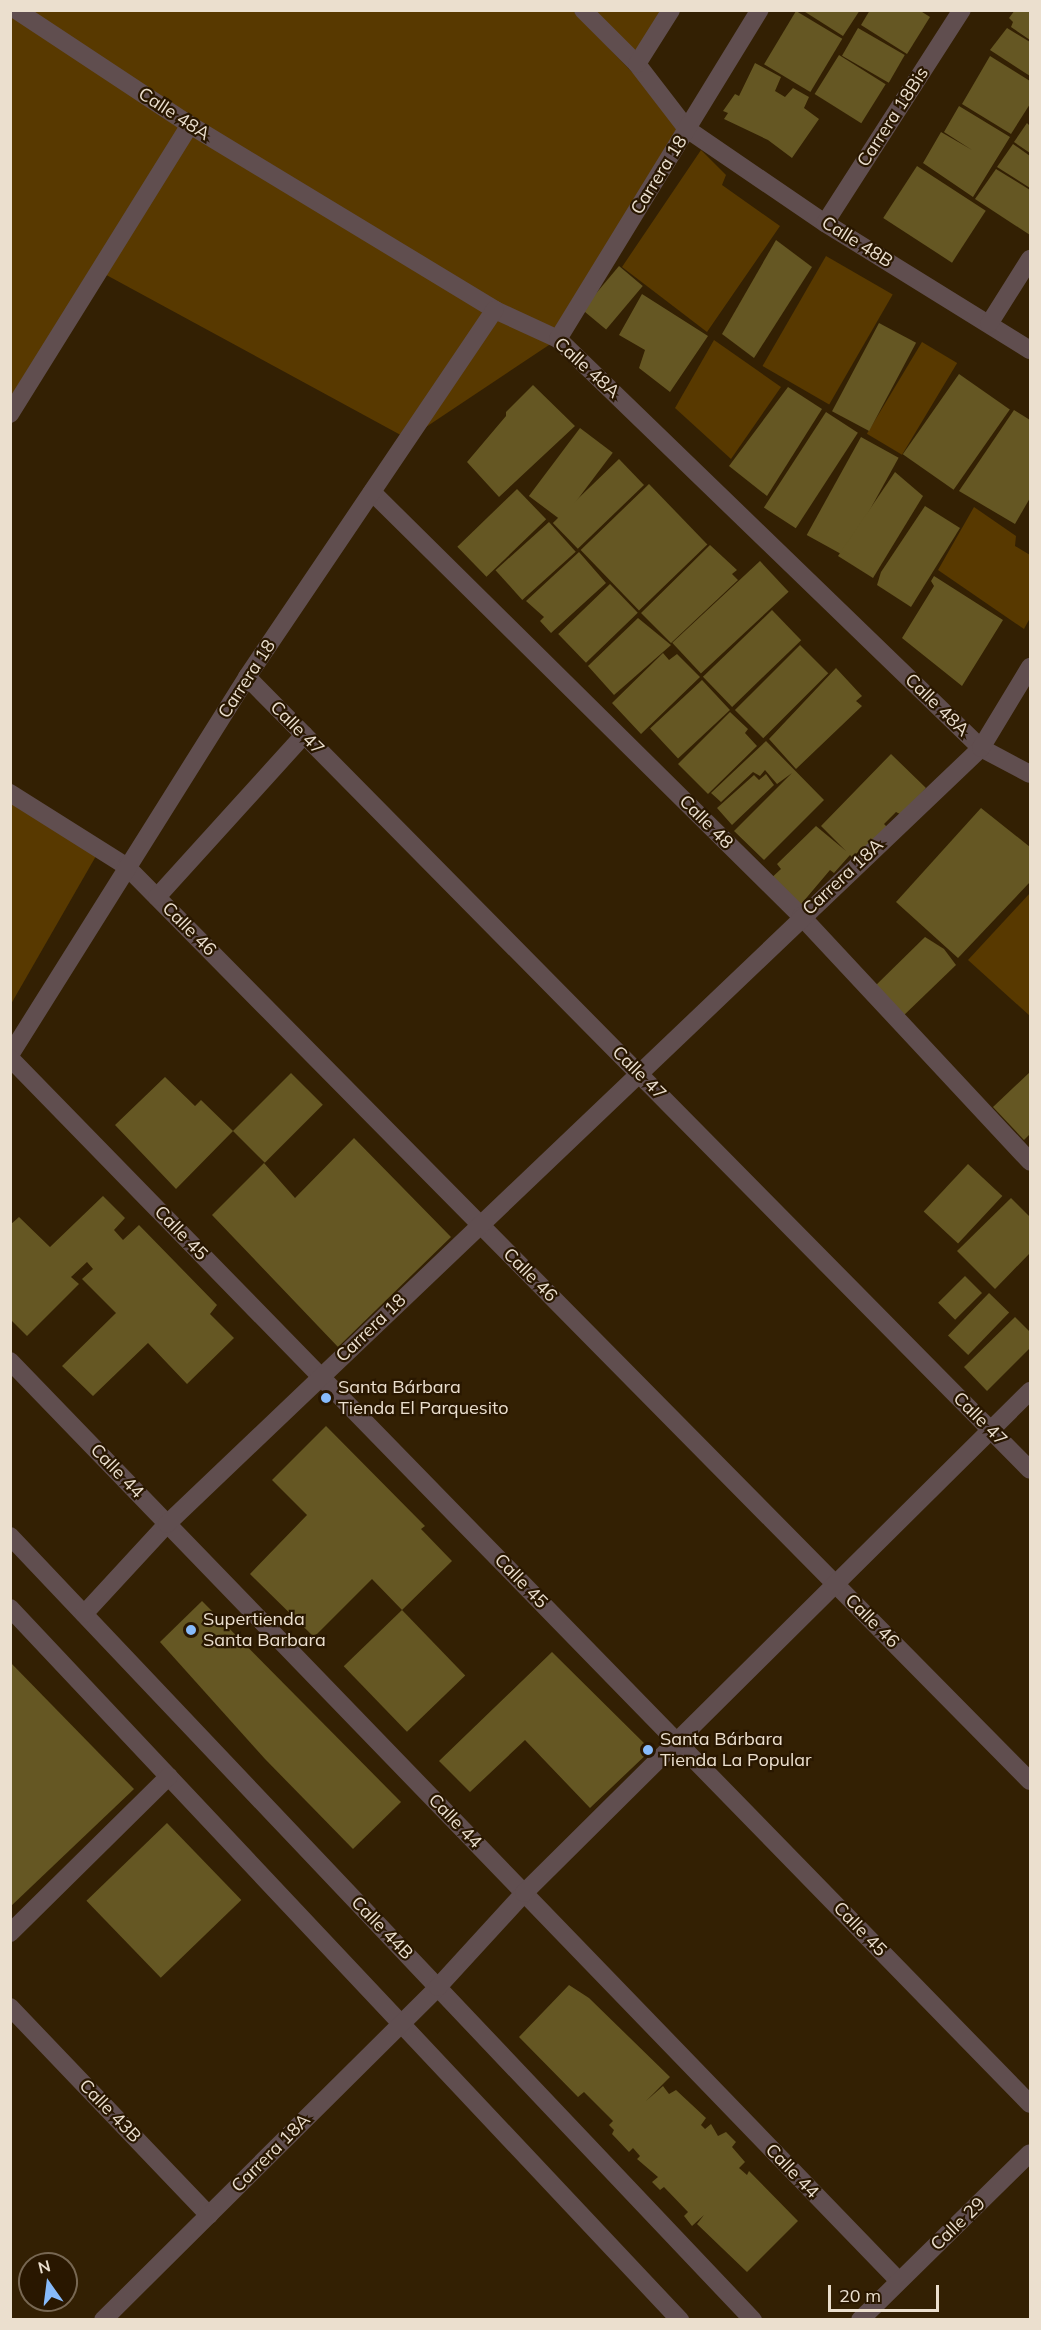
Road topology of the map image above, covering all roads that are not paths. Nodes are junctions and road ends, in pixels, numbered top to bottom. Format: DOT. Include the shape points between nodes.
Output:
graph roads {
  1 [pos="16,10"];
  2 [pos="583,10"];
  3 [pos="671,10"];
  4 [pos="760,10"];
  5 [pos="962,10"];
  6 [pos="637,64"];
  7 [pos="190,125"];
  8 [pos="687,129"];
  9 [pos="825,223"];
  10 [pos="1030,259"];
  11 [pos="495,309"];
  12 [pos="989,324"];
  13 [pos="558,339"];
  14 [pos="1030,350"];
  15 [pos="10,414"];
  16 [pos="372,492"];
  17 [pos="1030,667"];
  18 [pos="247,677"];
  19 [pos="304,735"];
  20 [pos="981,748"];
  21 [pos="1030,774"];
  22 [pos="10,793"];
  23 [pos="126,866"];
  24 [pos="157,897"];
  25 [pos="801,916"];
  26 [pos="10,1056"];
  27 [pos="641,1075"];
  28 [pos="1030,1162"];
  29 [pos="480,1224"];
  30 [pos="10,1361"];
  31 [pos="321,1376"];
  32 [pos="1030,1391"];
  33 [pos="991,1430"];
  34 [pos="1030,1470"];
  35 [pos="167,1524"];
  36 [pos="10,1536"];
  37 [pos="836,1584"];
  38 [pos="10,1608"];
  39 [pos="84,1614"];
  40 [pos="677,1741"];
  41 [pos="169,1776"];
  42 [pos="1030,1781"];
  43 [pos="524,1893"];
  44 [pos="10,1933"];
  45 [pos="438,1987"];
  46 [pos="10,2007"];
  47 [pos="401,2024"];
  48 [pos="1030,2104"];
  49 [pos="1030,2153"];
  50 [pos="209,2215"];
  51 [pos="899,2281"];
  52 [pos="103,2319"];
  53 [pos="680,2319"];
  54 [pos="753,2319"];
  55 [pos="860,2319"];
  1 -- 7 [label="street, Calle 48A"];
  2 -- 6 [label="street, Calle 48B"];
  3 -- 6 [label="street"];
  4 -- 8 [label="street, Carrera 18"];
  5 -- 9 [label="street, Carrera 18Bis"];
  6 -- 8 [label="street, Calle 48B"];
  7 -- 11 [label="street, Calle 48A"];
  7 -- 15 [label="street"];
  8 -- 9 [label="street, Calle 48B"];
  8 -- 13 [label="street, Carrera 18"];
  9 -- 12 [label="street, Calle 48B"];
  10 -- 12 [label="street"];
  11 -- 13 [label="street, Calle 48A"];
  11 -- 16 [label="street, Carrera 18"];
  12 -- 14 [label="street, Calle 48B"];
  13 -- 20 [label="street, Calle 48A"];
  16 -- 18 [label="street, Carrera 18"];
  16 -- 25 [label="street, Calle 48"];
  17 -- 20 [label="street, Carrera 18A"];
  18 -- 19 [label="street, Calle 47"];
  18 -- 23 [label="street, Carrera 18"];
  19 -- 24 [label="street"];
  19 -- 27 [label="street, Calle 47"];
  20 -- 21 [label="street, Calle 48A"];
  20 -- 25 [label="street, Carrera 18A"];
  22 -- 23 [label="street, Calle 46"];
  23 -- 24 [label="street, Calle 46"];
  23 -- 26 [label="street, Carrera 18"];
  24 -- 29 [label="street, Calle 46"];
  25 -- 27 [label="street, Carrera 18A"];
  25 -- 28 [label="street, Calle 48"];
  26 -- 31 [label="street, Calle 45"];
  27 -- 29 [label="street, Carrera 18"];
  27 -- 33 [label="street, Calle 47"];
  29 -- 31 [label="street, Carrera 18"];
  29 -- 37 [label="street, Calle 46"];
  30 -- 35 [label="street, Calle 44"];
  31 -- 35 [label="street, Carrera 18"];
  31 -- 40 [label="street, Calle 45"];
  32 -- 33 [label="street, Carrera 18A"];
  33 -- 34 [label="street, Calle 47"];
  33 -- 37 [label="street, Carrera 18A"];
  35 -- 39 [label="street, Carrera 18"];
  35 -- 43 [label="street, Calle 44"];
  36 -- 39 [label="street, Calle 44B"];
  37 -- 40 [label="street, Carrera 18A"];
  37 -- 42 [label="street, Calle 46"];
  38 -- 41 [label="street"];
  39 -- 45 [label="street, Calle 44B"];
  40 -- 43 [label="street, Carrera 18A"];
  40 -- 48 [label="street, Calle 45"];
  41 -- 44 [label="street"];
  41 -- 47 [label="street"];
  43 -- 45 [label="street, Carrera 18A"];
  43 -- 51 [label="street, Calle 44"];
  45 -- 47 [label="street, Carrera 18A"];
  45 -- 54 [label="street, Calle 44B"];
  46 -- 50 [label="street, Calle 43B"];
  47 -- 50 [label="street, Carrera 18A"];
  47 -- 53 [label="street"];
  49 -- 51 [label="street, Calle 29"];
  50 -- 52 [label="street, Carrera 18A"];
  51 -- 55 [label="street, Calle 29"];
}
